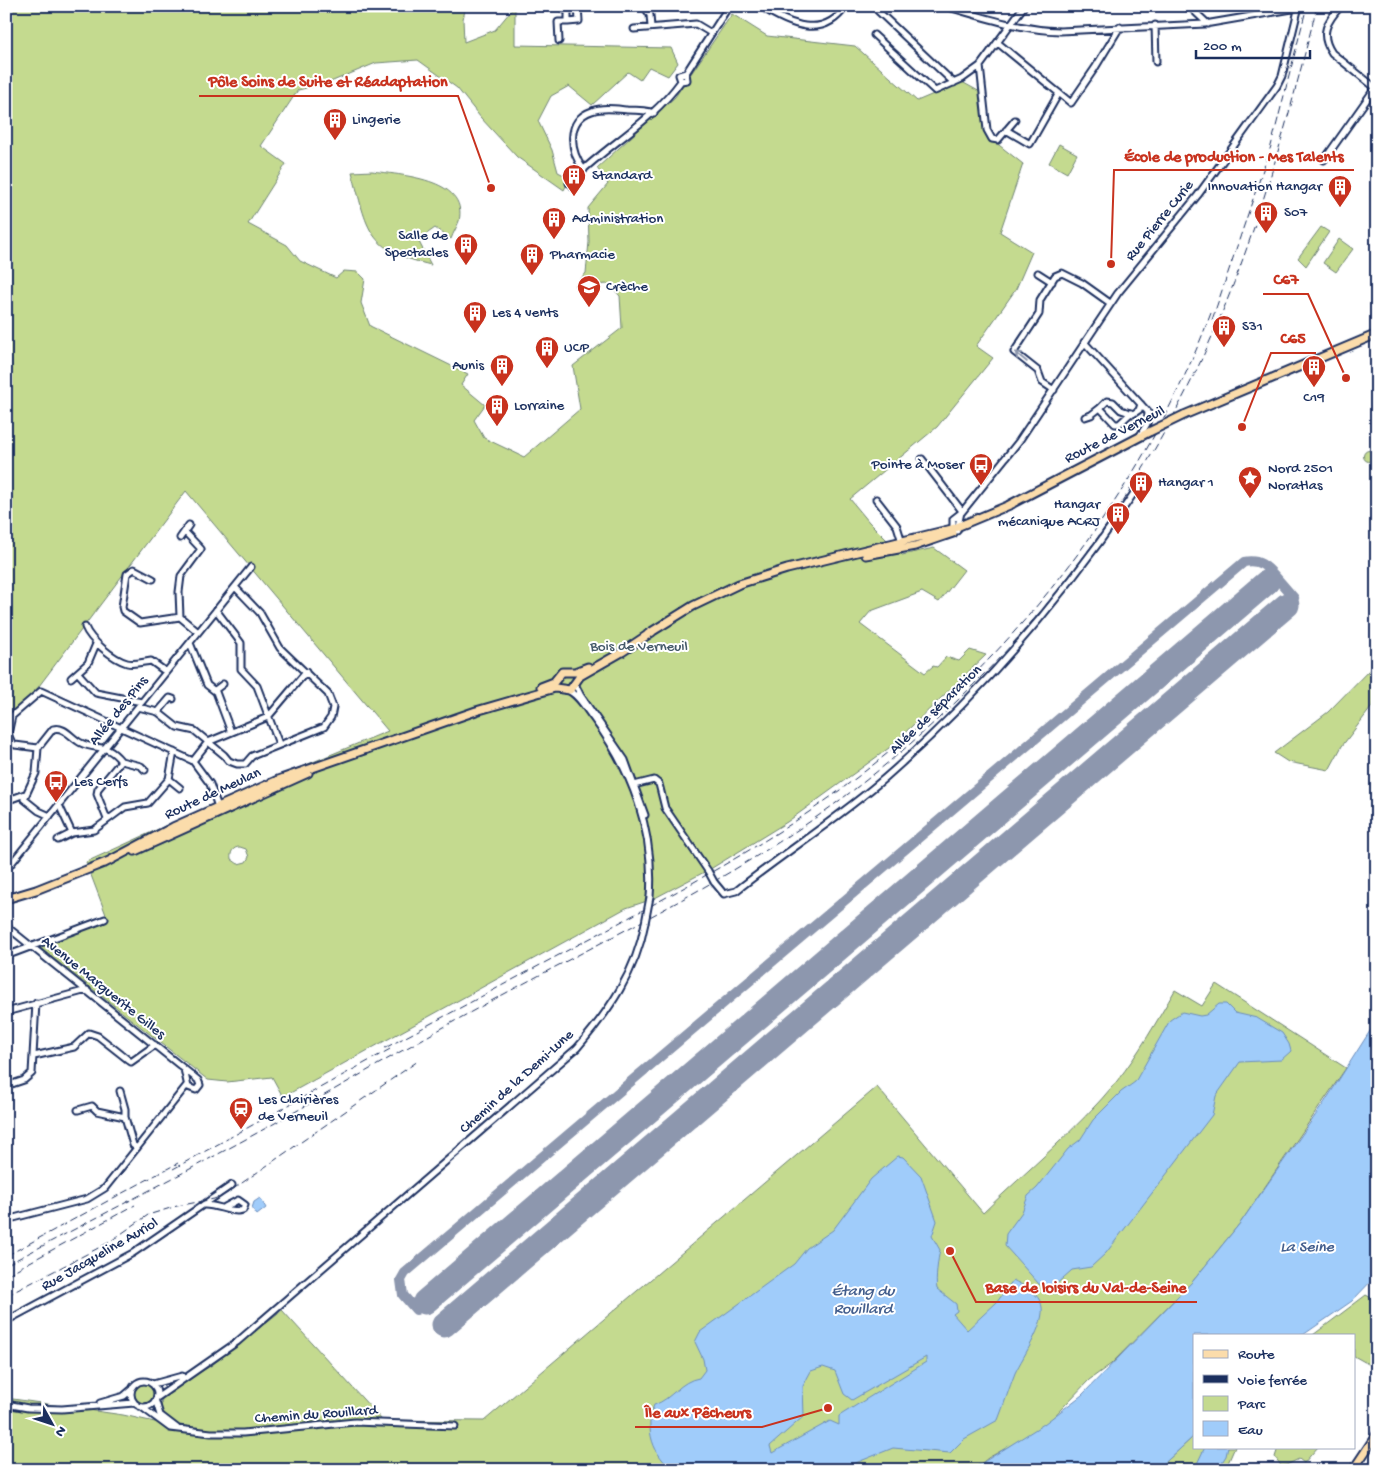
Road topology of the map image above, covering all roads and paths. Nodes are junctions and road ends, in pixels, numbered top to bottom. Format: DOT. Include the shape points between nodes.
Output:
graph roads {
  1 [pos="565,6"];
  2 [pos="578,6"];
  3 [pos="644,6"];
  4 [pos="729,6"];
  5 [pos="760,6"];
  6 [pos="846,6"];
  7 [pos="878,6"];
  8 [pos="945,6"];
  9 [pos="1024,6"];
  10 [pos="1194,6"];
  11 [pos="1341,6"];
  12 [pos="1299,8"];
  13 [pos="568,22"];
  14 [pos="1012,24"];
  15 [pos="1208,24"];
  16 [pos="1155,25"];
  17 [pos="651,27"];
  18 [pos="1120,28"];
  19 [pos="634,29"];
  20 [pos="711,33"];
  21 [pos="874,34"];
  22 [pos="559,41"];
  23 [pos="998,43"];
  24 [pos="1156,62"];
  25 [pos="980,66"];
  26 [pos="954,83"];
  27 [pos="1376,89"];
  28 [pos="1059,93"];
  29 [pos="654,113"];
  30 [pos="1015,120"];
  31 [pos="1006,130"];
  32 [pos="1324,160"];
  33 [pos="584,170"];
  34 [pos="571,184"];
  35 [pos="1038,272"];
  36 [pos="1052,282"];
  37 [pos="1110,303"];
  38 [pos="1377,334"];
  39 [pos="1377,338"];
  40 [pos="1084,342"];
  41 [pos="1054,390"];
  42 [pos="1232,394"];
  43 [pos="1142,404"];
  44 [pos="1100,408"];
  45 [pos="1131,413"];
  46 [pos="1085,417"];
  47 [pos="1139,437"];
  48 [pos="922,460"];
  49 [pos="1136,490"];
  50 [pos="876,499"];
  51 [pos="1012,504"];
  52 [pos="962,511"];
  53 [pos="971,522"];
  54 [pos="189,525"];
  55 [pos="955,530"];
  56 [pos="185,532"];
  57 [pos="180,538"];
  58 [pos="902,542"];
  59 [pos="911,547"];
  60 [pos="856,554"];
  61 [pos="251,567"];
  62 [pos="154,578"];
  63 [pos="235,587"];
  64 [pos="216,610"];
  65 [pos="180,618"];
  66 [pos="84,627"];
  67 [pos="198,632"];
  68 [pos="652,632"];
  69 [pos="190,643"];
  70 [pos="96,644"];
  71 [pos="166,672"];
  72 [pos="306,672"];
  73 [pos="570,672"];
  74 [pos="78,673"];
  75 [pos="557,677"];
  76 [pos="71,678"];
  77 [pos="576,683"];
  78 [pos="223,684"];
  79 [pos="214,690"];
  80 [pos="564,690"];
  81 [pos="173,699"];
  82 [pos="142,702"];
  83 [pos="138,707"];
  84 [pos="476,711"];
  85 [pos="158,712"];
  86 [pos="268,717"];
  87 [pos="121,728"];
  88 [pos="232,732"];
  89 [pos="208,742"];
  90 [pos="279,744"];
  91 [pos="105,747"];
  92 [pos="38,748"];
  93 [pos="174,752"];
  94 [pos="120,761"];
  95 [pos="193,761"];
  96 [pos="145,770"];
  97 [pos="169,779"];
  98 [pos="634,785"];
  99 [pos="180,788"];
  100 [pos="25,794"];
  101 [pos="6,801"];
  102 [pos="59,805"];
  103 [pos="221,809"];
  104 [pos="50,816"];
  105 [pos="107,819"];
  106 [pos="72,833"];
  107 [pos="58,840"];
  108 [pos="6,870"];
  109 [pos="6,897"];
  110 [pos="105,919"];
  111 [pos="6,926"];
  112 [pos="32,947"];
  113 [pos="6,956"];
  114 [pos="87,990"];
  115 [pos="36,1003"];
  116 [pos="6,1012"];
  117 [pos="155,1045"];
  118 [pos="34,1056"];
  119 [pos="184,1069"];
  120 [pos="196,1079"];
  121 [pos="188,1083"];
  122 [pos="6,1086"];
  123 [pos="192,1090"];
  124 [pos="120,1091"];
  125 [pos="177,1100"];
  126 [pos="78,1110"];
  127 [pos="125,1118"];
  128 [pos="137,1148"];
  129 [pos="232,1185"];
  130 [pos="203,1205"];
  131 [pos="225,1207"];
  132 [pos="6,1220"];
  133 [pos="6,1321"];
  134 [pos="190,1374"];
  135 [pos="153,1384"];
  136 [pos="132,1388"];
  137 [pos="157,1400"];
  138 [pos="134,1403"];
  139 [pos="6,1404"];
  140 [pos="90,1407"];
  141 [pos="143,1408"];
  142 [pos="454,1426"];
  143 [pos="180,1430"];
  144 [pos="1377,1434"];
  145 [pos="1353,1470"];
  1 -- 13 [label="street"];
  2 -- 13 [label="street" via="579,21"];
  3 -- 17 [label="street" via="650,15"];
  4 -- 20 [label="street"];
  5 -- 6 [label="street" via="789,24 821,26 833,22"];
  7 -- 26 [label="street" via="878,11"];
  8 -- 14 [label="street"];
  9 -- 14 [label="street"];
  10 -- 15 [label="street" via="1192,9"];
  11 -- 27 [label="street" via="1326,26 1325,40 1332,53"];
  12 -- 15 [label="street"];
  12 -- 37 [label="street, Rue Pierre Curie" via="1277,86 1198,195"];
  13 -- 22 [label="street" via="558,22"];
  14 -- 18 [label="street" via="1060,31"];
  14 -- 23 [label="street"];
  15 -- 16 [label="street"];
  16 -- 18 [label="street"];
  16 -- 24 [label="street"];
  17 -- 19 [label="street"];
  17 -- 20 [label="street" via="696,24"];
  18 -- 28 [label="street" via="1071,103"];
  20 -- 29 [label="street" via="686,73 679,74 681,81"];
  21 -- 26 [label="street" via="935,91"];
  23 -- 25 [label="street"];
  23 -- 28 [label="street"];
  25 -- 26 [label="street"];
  25 -- 31 [label="street" via="987,130 992,139 998,140"];
  27 -- 32 [label="street"];
  28 -- 31 [label="street" via="1030,144"];
  29 -- 33 [label="street" via="614,142"];
  29 -- 33 [label="street" via="599,109 584,115 573,131 571,143"];
  30 -- 31 [label="street"];
  33 -- 34 [label="street"];
  35 -- 36 [label="street"];
  36 -- 37 [label="street" via="1057,275 1064,273"];
  41 -- 36 [label="street, one-way" via="1042,382 1038,370 1014,352 1039,314 1040,300"];
  37 -- 40 [label="street, Rue Pierre Curie"];
  38 -- 42 [label="main road, Route de Verneuil"];
  39 -- 42 [label="main road, Route de Verneuil"];
  40 -- 41 [label="street, Rue Pierre Curie"];
  40 -- 43 [label="street"];
  41 -- 52 [label="street, Rue Pierre Curie" via="1014,449"];
  42 -- 47 [label="main road, Route de Verneuil, bridge"];
  43 -- 45 [label="street" via="1137,412"];
  43 -- 47 [label="street" via="1149,416"];
  44 -- 45 [label="street" via="1107,401"];
  44 -- 45 [label="street" via="1115,424"];
  44 -- 46 [label="street"];
  47 -- 51 [label="main road, Route de Verneuil"];
  48 -- 52 [label="street"];
  49 -- 98 [label="street, Allée de séparation, bridge" via="1094,552 1021,643 916,749 885,777 736,891 724,894 714,882 664,808 659,784 654,780"];
  50 -- 58 [label="street" via="897,526"];
  51 -- 53 [label="main road, Route de Verneuil"];
  51 -- 55 [label="main road, Route de Verneuil"];
  52 -- 53 [label="street" via="966,520"];
  52 -- 55 [label="street, Rue Pierre Curie"];
  53 -- 55 [label="main road, Route de Verneuil"];
  54 -- 56 [label="street"];
  55 -- 58 [label="main road, Route de Verneuil"];
  55 -- 59 [label="main road, Route de Verneuil"];
  56 -- 57 [label="street"];
  56 -- 65 [label="street" via="201,549 181,576"];
  58 -- 59 [label="street"];
  58 -- 60 [label="main road, Route de Verneuil"];
  59 -- 60 [label="main road, Route de Verneuil" via="868,555"];
  60 -- 68 [label="main road, Route de Verneuil" via="787,569 739,584 693,606"];
  61 -- 63 [label="street, Allée des Pins"];
  62 -- 65 [label="street" via="134,569 127,574 123,611 140,623"];
  63 -- 64 [label="street, Allée des Pins"];
  63 -- 72 [label="street" via="260,613 280,648"];
  64 -- 67 [label="street, Allée des Pins"];
  64 -- 86 [label="street" via="242,643 241,669 257,686"];
  65 -- 67 [label="street"];
  66 -- 70 [label="street"];
  67 -- 69 [label="street, Allée des Pins"];
  68 -- 73 [label="main road, Route de Verneuil" via="584,668"];
  68 -- 77 [label="main road, Route de Verneuil" via="581,676"];
  69 -- 71 [label="street, Allée des Pins"];
  69 -- 79 [label="street" via="207,685"];
  70 -- 71 [label="street" via="123,662 151,661"];
  70 -- 74 [label="street" via="88,663"];
  71 -- 82 [label="street, Allée des Pins"];
  72 -- 86 [label="street"];
  72 -- 90 [label="street" via="331,699 331,717 324,727"];
  73 -- 75 [label="main road" via="563,672"];
  73 -- 77 [label="main road"];
  74 -- 76 [label="street"];
  74 -- 82 [label="street" via="96,694"];
  75 -- 80 [label="main road" via="557,684"];
  75 -- 84 [label="main road, Route de Meulan" via="549,684"];
  77 -- 80 [label="main road" via="573,688"];
  77 -- 98 [label="street" via="581,696 615,743"];
  78 -- 79 [label="street"];
  79 -- 88 [label="street"];
  80 -- 84 [label="main road, Route de Meulan" via="556,688"];
  80 -- 98 [label="street" via="576,696 602,731"];
  81 -- 85 [label="street" via="170,698"];
  82 -- 83 [label="street, Allée des Pins"];
  83 -- 85 [label="street"];
  83 -- 87 [label="street, Allée des Pins"];
  84 -- 103 [label="main road, Route de Meulan" via="278,780"];
  85 -- 89 [label="street" via="177,727 195,731"];
  86 -- 88 [label="street"];
  86 -- 90 [label="street"];
  87 -- 91 [label="street, Allée des Pins"];
  87 -- 92 [label="street" via="41,691 12,716 8,734 16,745"];
  87 -- 93 [label="street"];
  88 -- 89 [label="street"];
  89 -- 90 [label="street" via="237,764 245,764 252,756 272,750"];
  89 -- 95 [label="street"];
  91 -- 92 [label="street" via="81,743 65,730 56,728"];
  91 -- 94 [label="street"];
  91 -- 102 [label="street, Allée des Pins"];
  92 -- 100 [label="street" via="36,774"];
  93 -- 95 [label="street"];
  93 -- 97 [label="street"];
  94 -- 96 [label="street"];
  94 -- 105 [label="street" via="98,789"];
  95 -- 103 [label="street" via="205,775"];
  97 -- 99 [label="street"];
  97 -- 105 [label="street" via="148,803 125,806"];
  98 -- 134 [label="street, Chemin de la Demi-Lune, bridge" via="646,817 650,845 650,897 638,951 602,1020 577,1048 237,1342"];
  100 -- 101 [label="street"];
  100 -- 104 [label="street" via="24,799 33,807"];
  102 -- 104 [label="street, Allée des Pins"];
  102 -- 106 [label="street"];
  103 -- 109 [label="main road, Route de Meulan" via="105,863"];
  104 -- 108 [label="street, Allée des Pins"];
  105 -- 106 [label="street" via="94,830"];
  106 -- 107 [label="street"];
  110 -- 112 [label="street"];
  111 -- 112 [label="street, Avenue Marguerite Gilles"];
  112 -- 113 [label="street"];
  112 -- 114 [label="street, Avenue Marguerite Gilles"];
  114 -- 115 [label="street"];
  114 -- 117 [label="street, Avenue Marguerite Gilles"];
  115 -- 116 [label="street"];
  115 -- 118 [label="street"];
  117 -- 118 [label="street" via="131,1062 98,1036 89,1033 74,1047"];
  117 -- 119 [label="street, Avenue Marguerite Gilles"];
  118 -- 122 [label="street" via="29,1078"];
  119 -- 120 [label="street, Avenue Marguerite Gilles"];
  119 -- 121 [label="street"];
  120 -- 121 [label="street"];
  120 -- 123 [label="street" via="199,1087"];
  121 -- 123 [label="street"];
  121 -- 125 [label="street"];
  123 -- 125 [label="street"];
  124 -- 127 [label="street"];
  125 -- 128 [label="street"];
  126 -- 127 [label="street" via="92,1106 97,1111"];
  127 -- 128 [label="street" via="133,1145"];
  128 -- 132 [label="street" via="105,1188 95,1195"];
  129 -- 130 [label="street"];
  130 -- 131 [label="street"];
  130 -- 133 [label="street, Rue Jacqueline Auriol" via="133,1252"];
  134 -- 135 [label="street, Chemin de la Demi-Lune"];
  134 -- 137 [label="street, Chemin de la Demi-Lune"];
  135 -- 136 [label="street" via="141,1382"];
  135 -- 137 [label="street"];
  136 -- 138 [label="street"];
  136 -- 140 [label="street" via="124,1396"];
  137 -- 141 [label="street" via="150,1407"];
  137 -- 143 [label="street" via="160,1415"];
  138 -- 140 [label="street"];
  138 -- 141 [label="street, Chemin du Rouillard"];
  139 -- 140 [label="street" via="46,1409"];
  141 -- 143 [label="street, Chemin du Rouillard" via="162,1424"];
  142 -- 143 [label="street, Chemin du Rouillard" via="355,1422 226,1433"];
  144 -- 145 [label="main road"];
}
